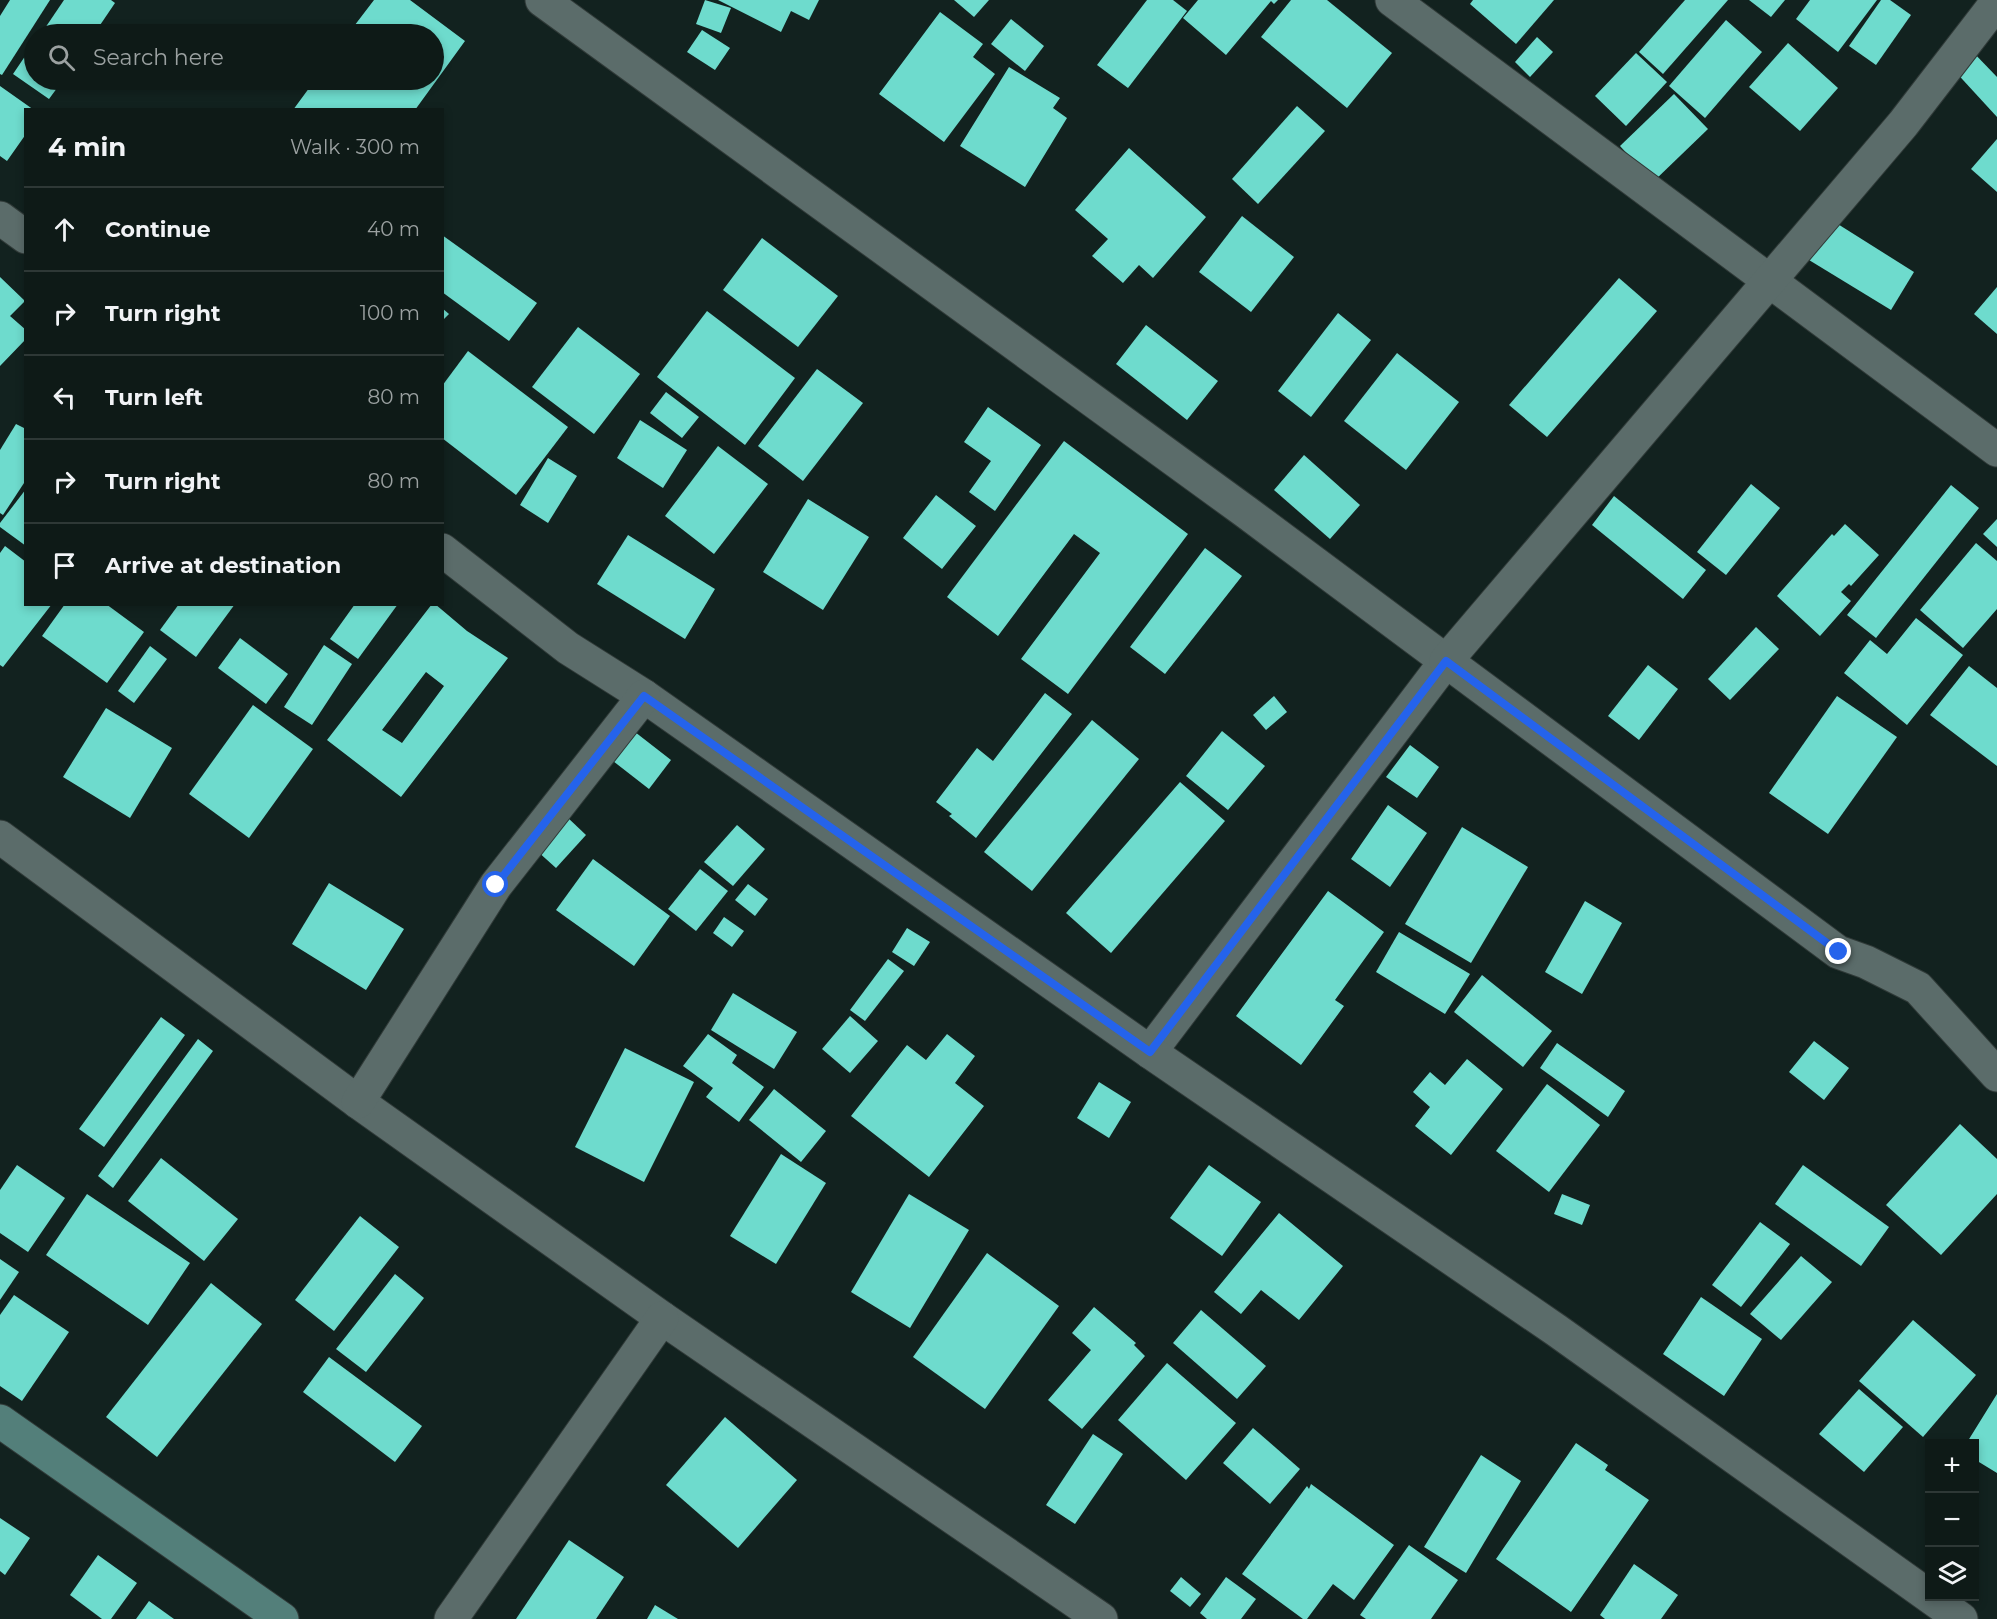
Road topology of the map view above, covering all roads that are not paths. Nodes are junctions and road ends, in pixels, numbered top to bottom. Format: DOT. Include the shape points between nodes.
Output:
graph roads {
  1 [pos="542,0"];
  2 [pos="1392,0"];
  3 [pos="1997,2"];
  4 [pos="0,218"];
  5 [pos="24,236"];
  6 [pos="1768,280"];
  7 [pos="1997,450"];
  8 [pos="444,552"];
  9 [pos="1446,661"];
  10 [pos="644,696"];
  11 [pos="0,837"];
  12 [pos="1150,1052"];
  13 [pos="1997,1075"];
  14 [pos="358,1102"];
  15 [pos="662,1318"];
  16 [pos="0,1421"];
  17 [pos="282,1619"];
  18 [pos="451,1619"];
  19 [pos="1101,1619"];
  20 [pos="1961,1619"];
  1 -- 9 [label="street"];
  2 -- 6 [label="street"];
  3 -- 6 [label="street" via="1903,124"];
  4 -- 5 [label="street"];
  6 -- 7 [label="street"];
  6 -- 9 [label="street"];
  8 -- 10 [label="street" via="568,648"];
  9 -- 12 [label="street"];
  9 -- 13 [label="street" via="1839,952 1918,988"];
  10 -- 12 [label="street"];
  10 -- 14 [label="street" via="496,885"];
  11 -- 14 [label="street"];
  12 -- 20 [label="street" via="1556,1330"];
  14 -- 15 [label="street"];
  15 -- 18 [label="street"];
  15 -- 19 [label="street"];
  16 -- 17 [label="street"];
}
